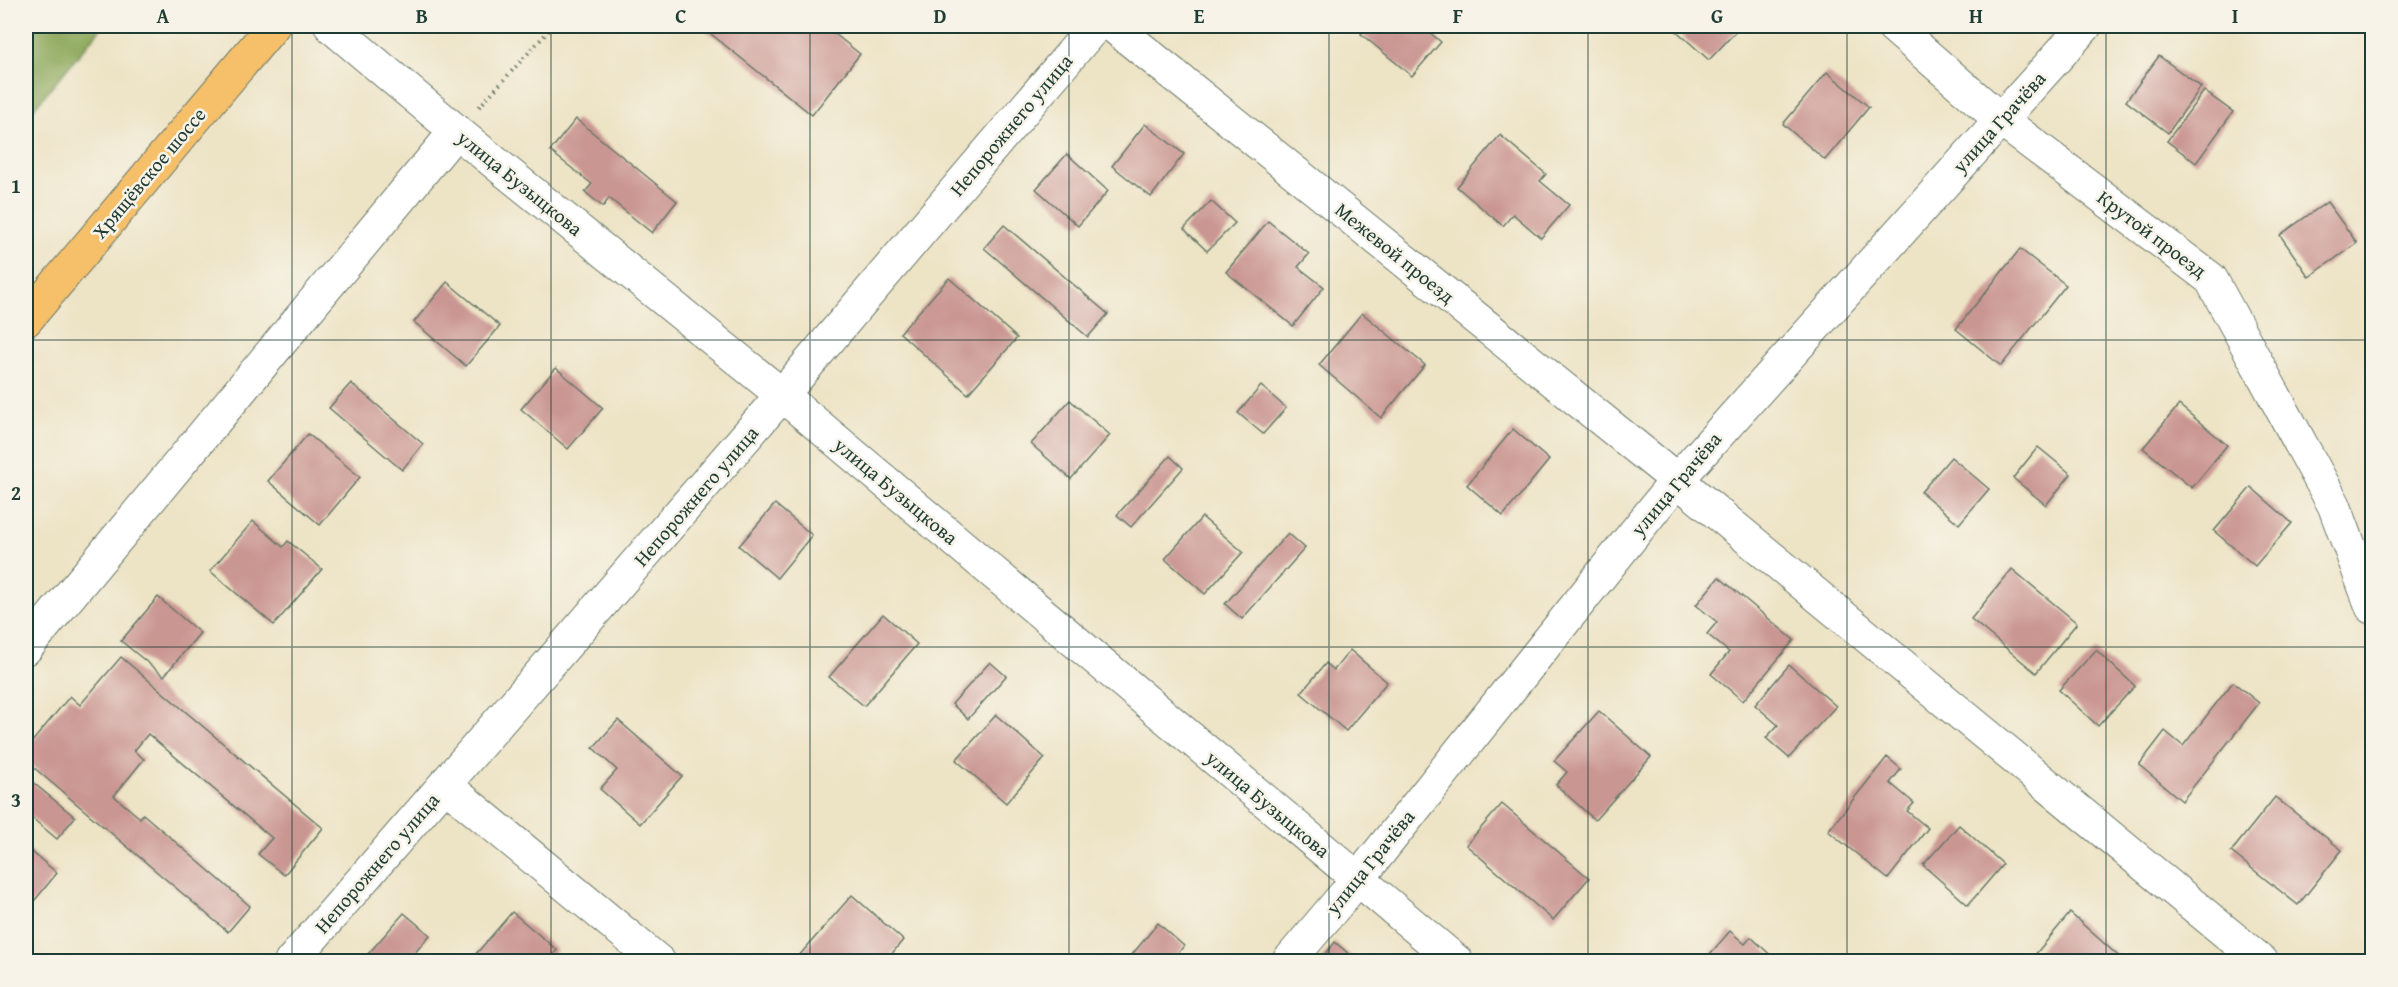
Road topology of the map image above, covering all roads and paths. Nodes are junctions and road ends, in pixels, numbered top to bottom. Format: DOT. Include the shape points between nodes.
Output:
graph roads {
  1 [pos="273,26"];
  2 [pos="331,26"];
  3 [pos="553,26"];
  4 [pos="1095,26"];
  5 [pos="1113,26"];
  6 [pos="1893,26"];
  7 [pos="2085,26"];
  8 [pos="2001,120"];
  9 [pos="456,131"];
  10 [pos="26,320"];
  11 [pos="782,396"];
  12 [pos="1677,480"];
  13 [pos="2373,607"];
  14 [pos="26,648"];
  15 [pos="445,785"];
  16 [pos="1358,879"];
  17 [pos="291,962"];
  18 [pos="659,962"];
  19 [pos="1288,962"];
  20 [pos="1457,962"];
  21 [pos="2262,962"];
  1 -- 10 [label="main road, Хрящёвское шоссе"];
  2 -- 9 [label="street, улица Бузыцкова"];
  3 -- 9 [label="path"];
  4 -- 11 [label="street, Непорожнего улица"];
  5 -- 12 [label="street, Межевой проезд"];
  6 -- 8 [label="street, Крутой проезд"];
  7 -- 8 [label="street, улица Грачёва"];
  8 -- 12 [label="street, улица Грачёва"];
  8 -- 13 [label="street, Крутой проезд" via="2211,279 2334,505"];
  9 -- 11 [label="street, улица Бузыцкова"];
  9 -- 14 [label="street"];
  11 -- 15 [label="street, Непорожнего улица"];
  11 -- 16 [label="street, улица Бузыцкова"];
  12 -- 16 [label="street, улица Грачёва"];
  12 -- 21 [label="street, Межевой проезд"];
  15 -- 17 [label="street, Непорожнего улица"];
  15 -- 18 [label="street"];
  16 -- 19 [label="street, улица Грачёва"];
  16 -- 20 [label="street, улица Бузыцкова"];
}
